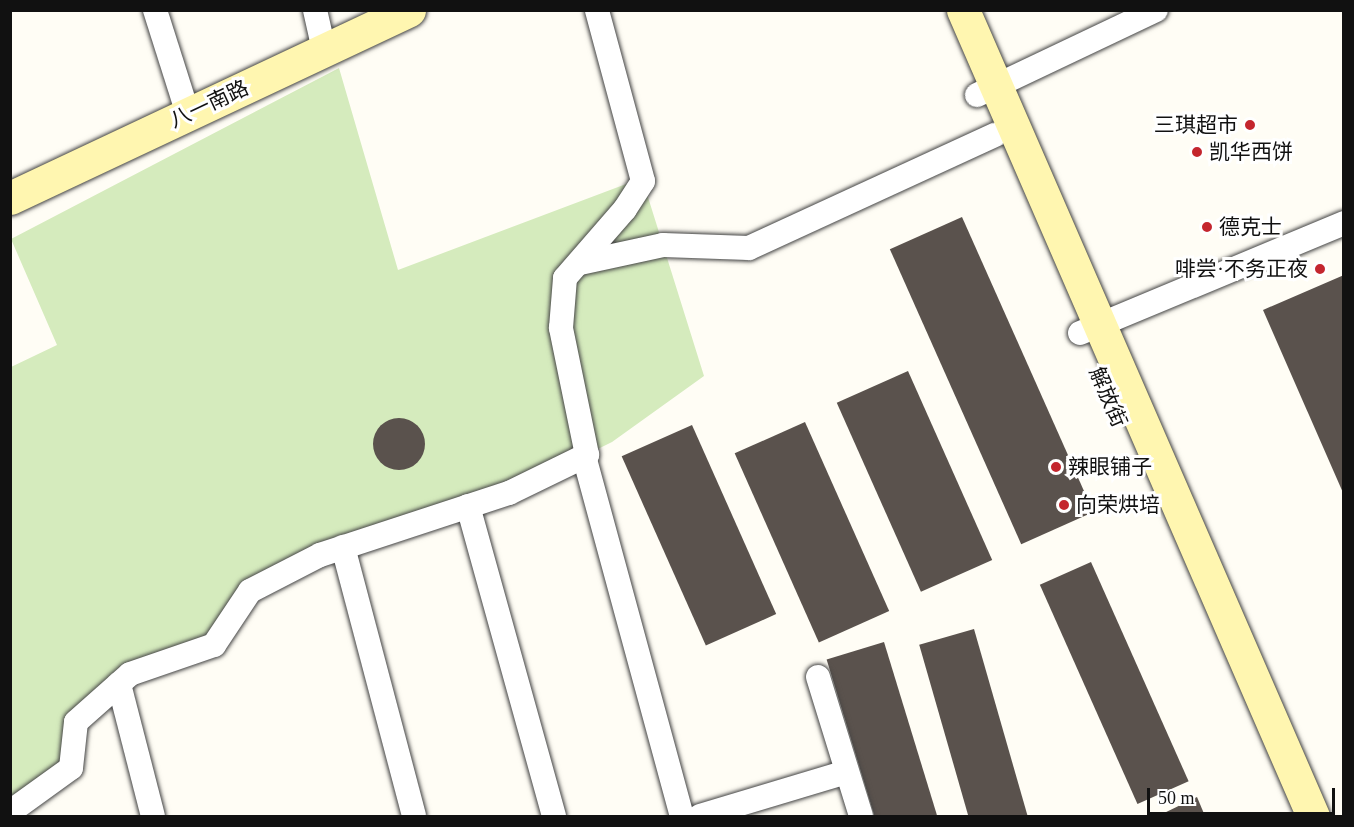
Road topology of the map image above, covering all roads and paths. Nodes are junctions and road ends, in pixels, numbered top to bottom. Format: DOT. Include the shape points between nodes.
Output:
graph roads {
  1 [pos="155,10"];
  2 [pos="369,10"];
  3 [pos="597,10"];
  4 [pos="940,10"];
  5 [pos="963,10"];
  6 [pos="1156,10"];
  7 [pos="405,11"];
  8 [pos="320,31"];
  9 [pos="987,91"];
  10 [pos="184,106"];
  11 [pos="994,135"];
  12 [pos="10,178"];
  13 [pos="10,198"];
  14 [pos="1344,223"];
  15 [pos="580,263"];
  16 [pos="1090,328"];
  17 [pos="584,456"];
  18 [pos="468,506"];
  19 [pos="343,547"];
  20 [pos="818,677"];
  21 [pos="119,684"];
  22 [pos="847,772"];
  23 [pos="10,812"];
  24 [pos="153,816"];
  25 [pos="414,816"];
  26 [pos="554,816"];
  27 [pos="682,816"];
  28 [pos="700,816"];
  29 [pos="861,816"];
  30 [pos="1290,816"];
  31 [pos="1313,816"];
  1 -- 10 [label="street"];
  2 -- 8 [label="main road, 八一南路"];
  3 -- 15 [label="street" via="643,181"];
  4 -- 9 [label="main road, 解放街"];
  5 -- 9 [label="main road"];
  6 -- 9 [label="street"];
  7 -- 8 [label="main road, 八一南路"];
  8 -- 10 [label="main road, 八一南路"];
  9 -- 11 [label="main road, 解放街"];
  9 -- 16 [label="main road"];
  10 -- 12 [label="main road, 八一南路"];
  10 -- 13 [label="main road, 八一南路"];
  11 -- 15 [label="street" via="749,248 663,245"];
  11 -- 16 [label="main road, 解放街"];
  14 -- 16 [label="street"];
  15 -- 17 [label="street" via="565,278 561,328 587,455"];
  16 -- 30 [label="main road, 解放街"];
  16 -- 31 [label="main road"];
  17 -- 18 [label="street" via="509,493"];
  17 -- 27 [label="street"];
  18 -- 19 [label="street"];
  18 -- 26 [label="street"];
  19 -- 21 [label="street" via="250,591 214,645 130,674"];
  19 -- 25 [label="street"];
  20 -- 22 [label="street"];
  21 -- 23 [label="street" via="76,722 71,768"];
  21 -- 24 [label="street"];
  22 -- 28 [label="street"];
  22 -- 29 [label="street"];
}
